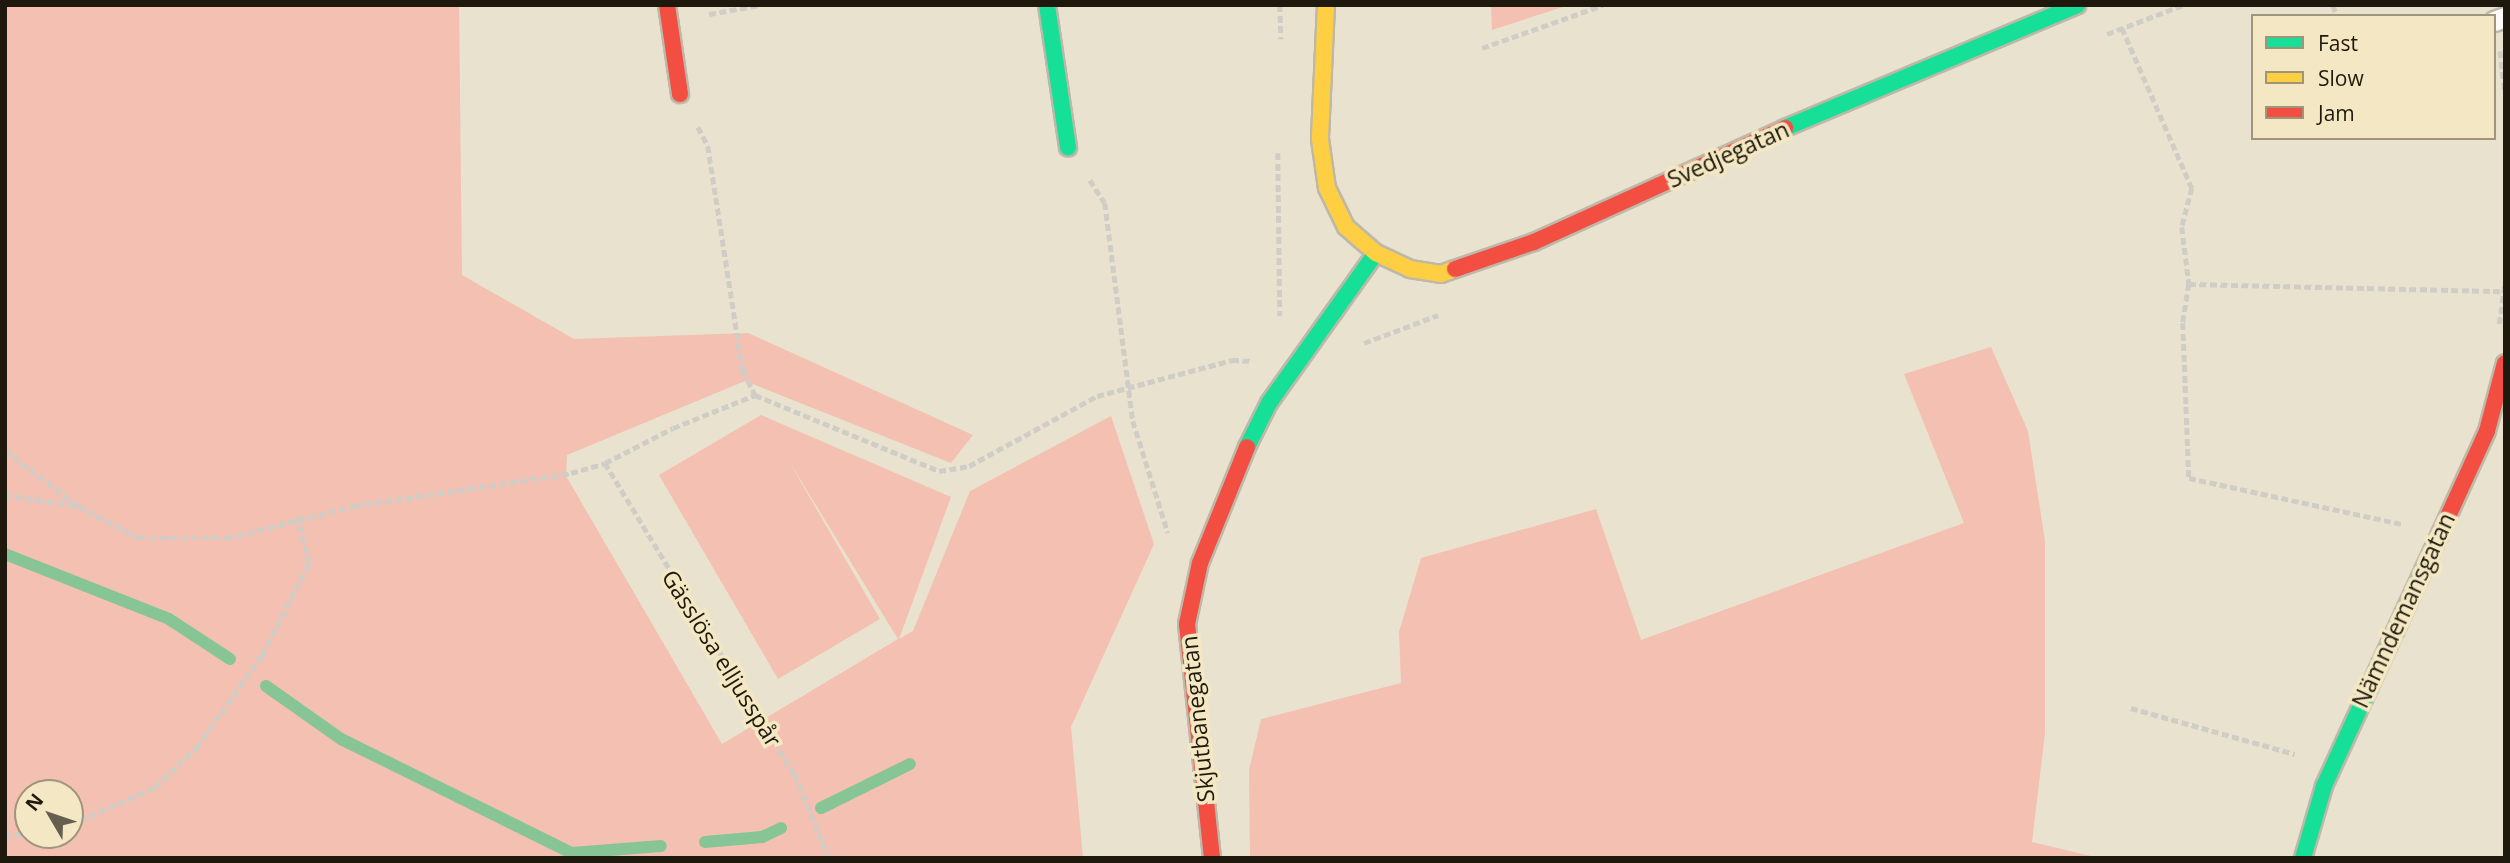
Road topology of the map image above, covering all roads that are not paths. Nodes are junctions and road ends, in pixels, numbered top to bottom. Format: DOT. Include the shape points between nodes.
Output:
graph roads {
  1 [pos="1047,5"];
  2 [pos="1326,5"];
  3 [pos="2077,5"];
  4 [pos="668,13"];
  5 [pos="680,94"];
  6 [pos="1068,147"];
  7 [pos="1376,253"];
  8 [pos="2504,372"];
  9 [pos="1212,858"];
  10 [pos="2303,858"];
  1 -- 6 [label="street"];
  2 -- 7 [label="street, Svedjegatan" via="1320,139 1327,188 1346,227"];
  3 -- 7 [label="street, Svedjegatan" via="1870,90 1534,242 1441,274 1410,269"];
  4 -- 5 [label="street"];
  7 -- 9 [label="street, Skjutbanegatan" via="1269,402 1228,486 1200,563 1187,624"];
  8 -- 10 [label="street, Nämndemansgatan" via="2487,431 2324,786"];
}
